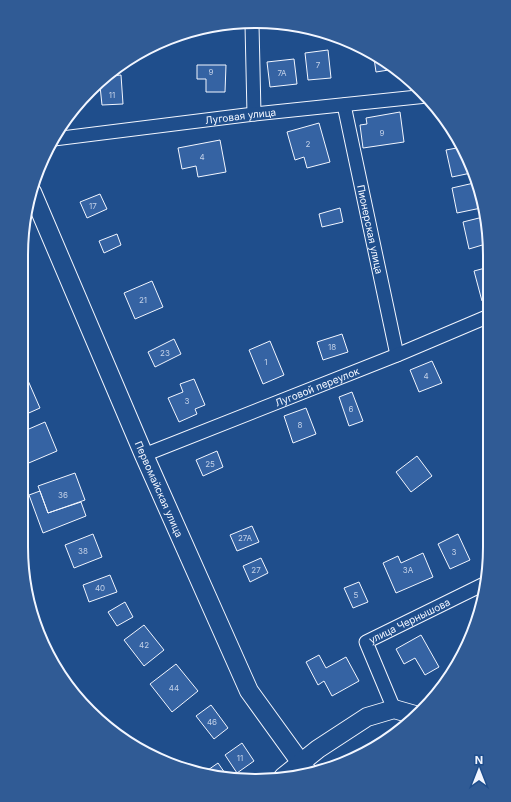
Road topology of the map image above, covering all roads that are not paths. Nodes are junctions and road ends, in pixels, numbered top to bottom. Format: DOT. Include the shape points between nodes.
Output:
graph roads {
  1 [pos="252,28"];
  2 [pos="418,97"];
  3 [pos="344,105"];
  4 [pos="254,114"];
  5 [pos="60,138"];
  6 [pos="35,200"];
  7 [pos="483,319"];
  8 [pos="397,355"];
  9 [pos="144,455"];
  10 [pos="480,586"];
  11 [pos="394,709"];
  12 [pos="410,714"];
  13 [pos="305,768"];
  1 -- 4 [label="street"];
  2 -- 3 [label="street, Луговая улица"];
  3 -- 4 [label="street, Луговая улица"];
  3 -- 8 [label="street, Пионерская улица"];
  4 -- 5 [label="street, Луговая улица"];
  6 -- 9 [label="main road, Первомайская улица"];
  7 -- 8 [label="street, Луговой переулок"];
  8 -- 9 [label="street, Луговой переулок"];
  9 -- 13 [label="main road, Первомайская улица" via="249,691"];
  10 -- 11 [label="street, улица Чернышова" via="366,642"];
  11 -- 12 [label="main road"];
  11 -- 13 [label="main road" via="367,717 318,749"];
}
